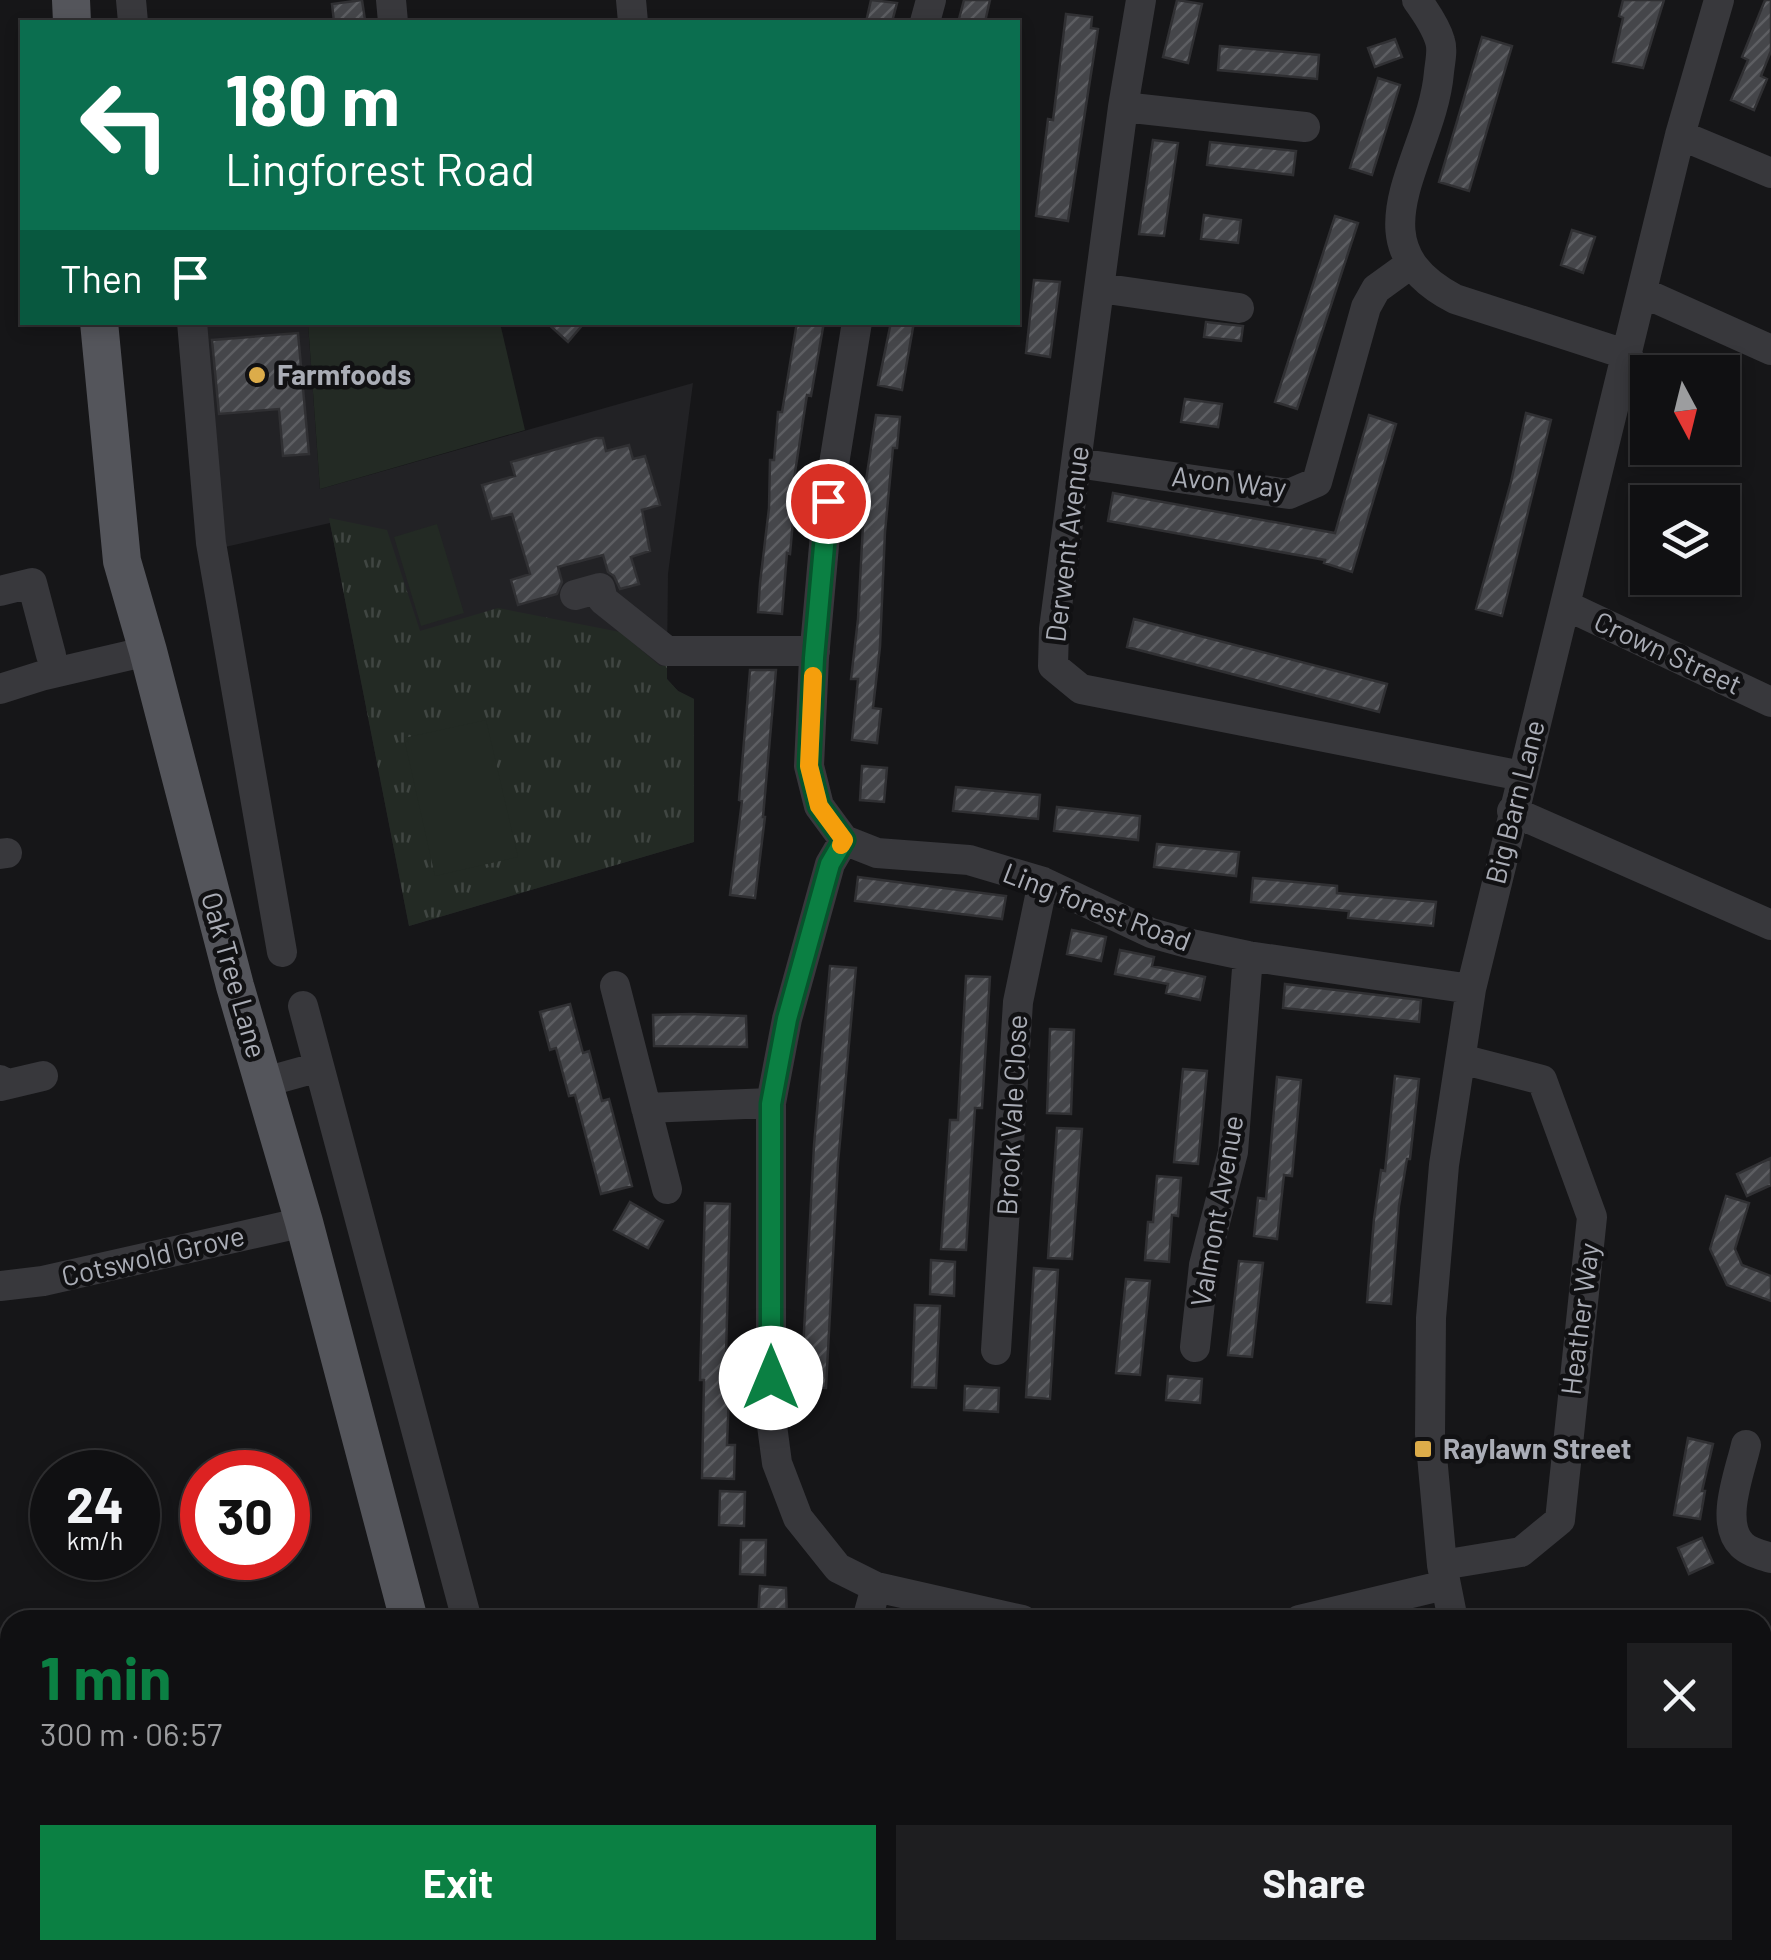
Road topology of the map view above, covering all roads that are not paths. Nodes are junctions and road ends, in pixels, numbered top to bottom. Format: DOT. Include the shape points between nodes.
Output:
graph roads {
  1 [pos="1140,0"];
  2 [pos="1417,0"];
  3 [pos="1718,0"];
  4 [pos="1123,106"];
  5 [pos="1304,128"];
  6 [pos="1680,135"];
  7 [pos="1771,173"];
  8 [pos="1409,264"];
  9 [pos="1100,288"];
  10 [pos="1644,293"];
  11 [pos="1239,308"];
  12 [pos="99,325"];
  13 [pos="192,325"];
  14 [pos="857,325"];
  15 [pos="1771,350"];
  16 [pos="1628,355"];
  17 [pos="1078,463"];
  18 [pos="0,591"];
  19 [pos="575,595"];
  20 [pos="1565,605"];
  21 [pos="148,651"];
  22 [pos="815,651"];
  23 [pos="51,655"];
  24 [pos="0,689"];
  25 [pos="1771,702"];
  26 [pos="1522,776"];
  27 [pos="1512,812"];
  28 [pos="844,840"];
  29 [pos="1043,882"];
  30 [pos="1771,925"];
  31 [pos="282,952"];
  32 [pos="1248,956"];
  33 [pos="615,986"];
  34 [pos="1470,989"];
  35 [pos="303,1006"];
  36 [pos="1461,1059"];
  37 [pos="319,1067"];
  38 [pos="43,1076"];
  39 [pos="0,1080"];
  40 [pos="265,1082"];
  41 [pos="771,1104"];
  42 [pos="646,1108"];
  43 [pos="667,1188"];
  44 [pos="304,1222"];
  45 [pos="0,1286"];
  46 [pos="1195,1346"];
  47 [pos="996,1350"];
  48 [pos="1746,1446"];
  49 [pos="1771,1558"];
  50 [pos="1444,1575"];
  51 [pos="876,1587"];
  52 [pos="406,1610"];
  53 [pos="465,1610"];
  54 [pos="870,1610"];
  55 [pos="978,1610"];
  56 [pos="1330,1610"];
  57 [pos="1451,1610"];
  1 -- 4 [label="street, Derwent Avenue"];
  2 -- 8 [label="street" via="1441,43 1438,87 1398,216"];
  3 -- 6 [label="street, Big Barn Lane"];
  4 -- 5 [label="street"];
  4 -- 9 [label="street, Derwent Avenue"];
  6 -- 7 [label="street"];
  6 -- 10 [label="street, Big Barn Lane"];
  8 -- 16 [label="street" via="1455,299"];
  8 -- 17 [label="street, Avon Way" via="1376,289 1366,307 1317,482 1289,494"];
  9 -- 11 [label="street"];
  9 -- 17 [label="street, Derwent Avenue"];
  10 -- 15 [label="street"];
  10 -- 16 [label="street, Big Barn Lane"];
  12 -- 21 [label="main road, Oak Tree Lane" via="122,561"];
  13 -- 31 [label="street, Oak Tree Lane" via="214,562"];
  14 -- 22 [label="street" via="828,501"];
  16 -- 20 [label="street, Big Barn Lane"];
  17 -- 26 [label="street, Derwent Avenue" via="1053,666 1081,689"];
  18 -- 23 [label="street" via="32,583"];
  19 -- 22 [label="street" via="600,588 604,600 667,651"];
  20 -- 25 [label="street, Crown Street"];
  20 -- 26 [label="street, Big Barn Lane"];
  21 -- 24 [label="street"];
  21 -- 40 [label="main road, Oak Tree Lane"];
  22 -- 28 [label="street" via="809,766 819,806"];
  26 -- 27 [label="street, Big Barn Lane"];
  27 -- 30 [label="street"];
  27 -- 34 [label="street, Big Barn Lane"];
  28 -- 29 [label="street, Ling forest Road" via="877,854 969,860"];
  28 -- 41 [label="street" via="830,864"];
  29 -- 32 [label="street, Ling forest Road" via="1151,932"];
  29 -- 47 [label="street, Brook Vale Close" via="1018,1002"];
  32 -- 34 [label="street, Ling forest Road"];
  32 -- 46 [label="street, Valmont Avenue" via="1233,1152 1204,1265"];
  33 -- 42 [label="street"];
  34 -- 36 [label="street, Big Barn Lane"];
  35 -- 37 [label="street, Oak Tree Lane"];
  36 -- 50 [label="street, Big Barn Lane" via="1431,1318 1430,1434"];
  36 -- 50 [label="street, Heather Way" via="1542,1080 1592,1216 1560,1520 1521,1552"];
  37 -- 40 [label="street"];
  37 -- 53 [label="street, Oak Tree Lane"];
  38 -- 39 [label="street" via="2,1086"];
  40 -- 44 [label="main road, Oak Tree Lane"];
  41 -- 42 [label="street"];
  41 -- 51 [label="street" via="771,1418 777,1463 798,1518 838,1568"];
  42 -- 43 [label="street"];
  44 -- 45 [label="street, Cotswold Grove"];
  44 -- 52 [label="main road, Oak Tree Lane"];
  48 -- 49 [label="street" via="1731,1517 1734,1534 1744,1548"];
  50 -- 56 [label="street"];
  50 -- 57 [label="street, Big Barn Lane"];
  51 -- 54 [label="street"];
  51 -- 55 [label="street"];
}
